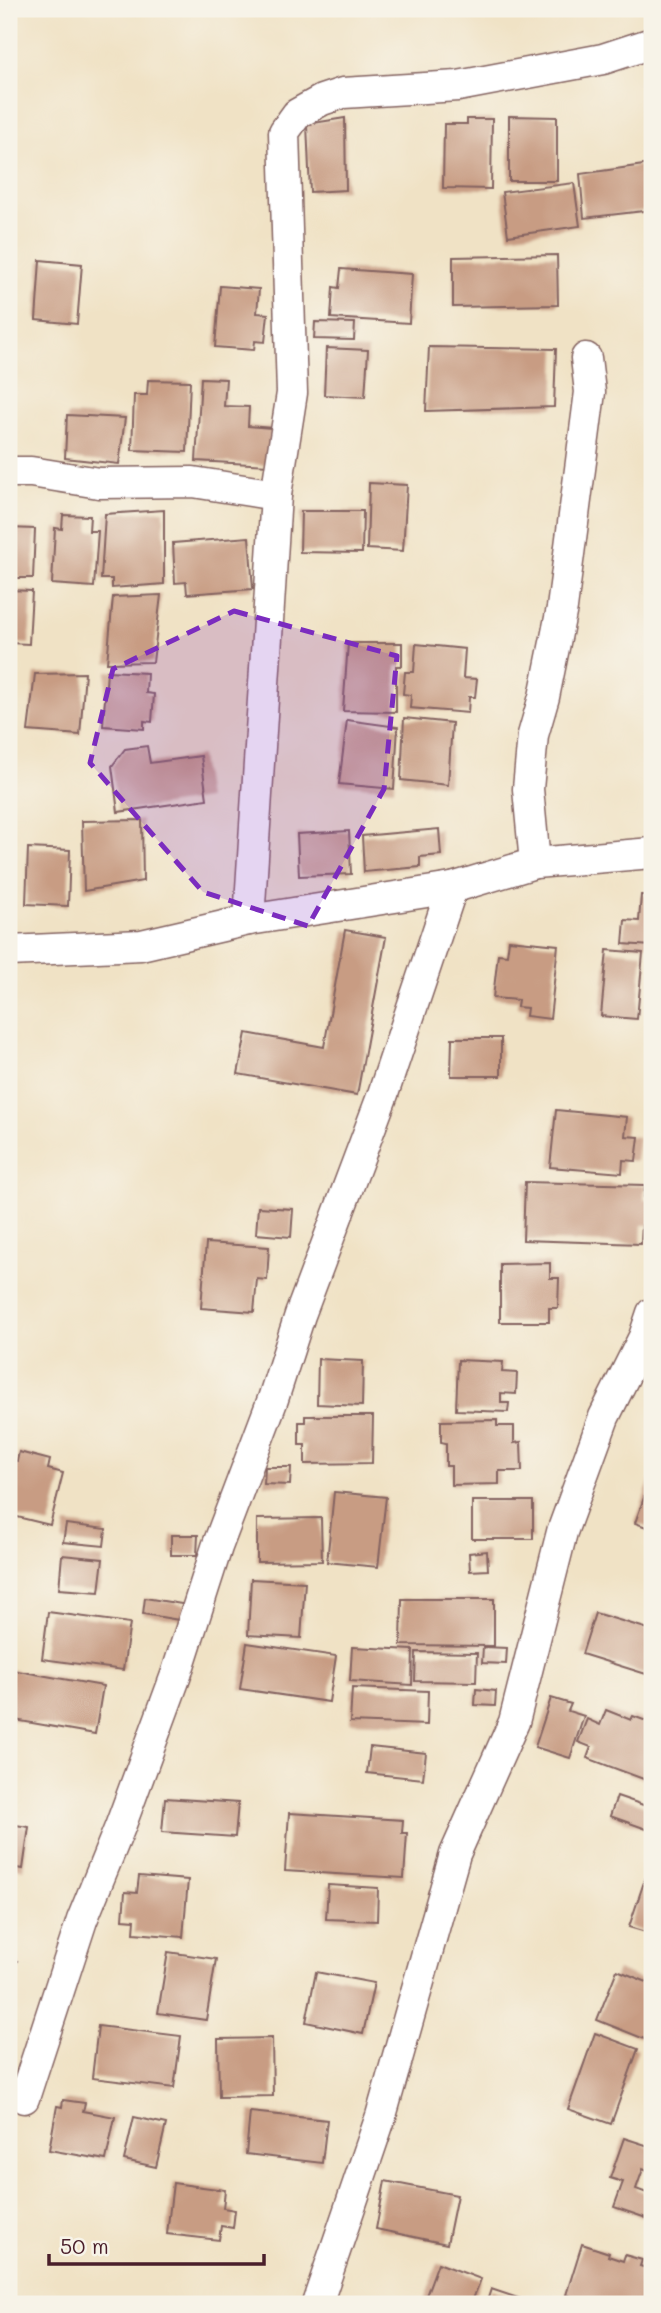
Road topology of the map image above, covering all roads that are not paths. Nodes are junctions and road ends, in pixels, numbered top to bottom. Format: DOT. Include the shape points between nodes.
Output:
graph roads {
  1 [pos="652,43"];
  2 [pos="586,358"];
  3 [pos="9,472"];
  4 [pos="276,495"];
  5 [pos="652,853"];
  6 [pos="535,863"];
  7 [pos="452,888"];
  8 [pos="249,920"];
  9 [pos="9,951"];
  10 [pos="652,1313"];
  11 [pos="24,2098"];
  12 [pos="317,2304"];
  1 -- 4 [label="street" via="603,59 458,86 343,93 297,114 284,132 292,393"];
  2 -- 6 [label="street" via="590,392 562,608 533,735 528,789"];
  3 -- 4 [label="street" via="99,482 193,482"];
  4 -- 8 [label="street"];
  5 -- 6 [label="street"];
  6 -- 7 [label="street"];
  7 -- 8 [label="street"];
  7 -- 11 [label="street" via="383,1094 217,1547 176,1675 82,1920"];
  8 -- 9 [label="street" via="141,945"];
  10 -- 12 [label="street" via="604,1417 562,1532 514,1722 455,1854 381,2116"];
}
